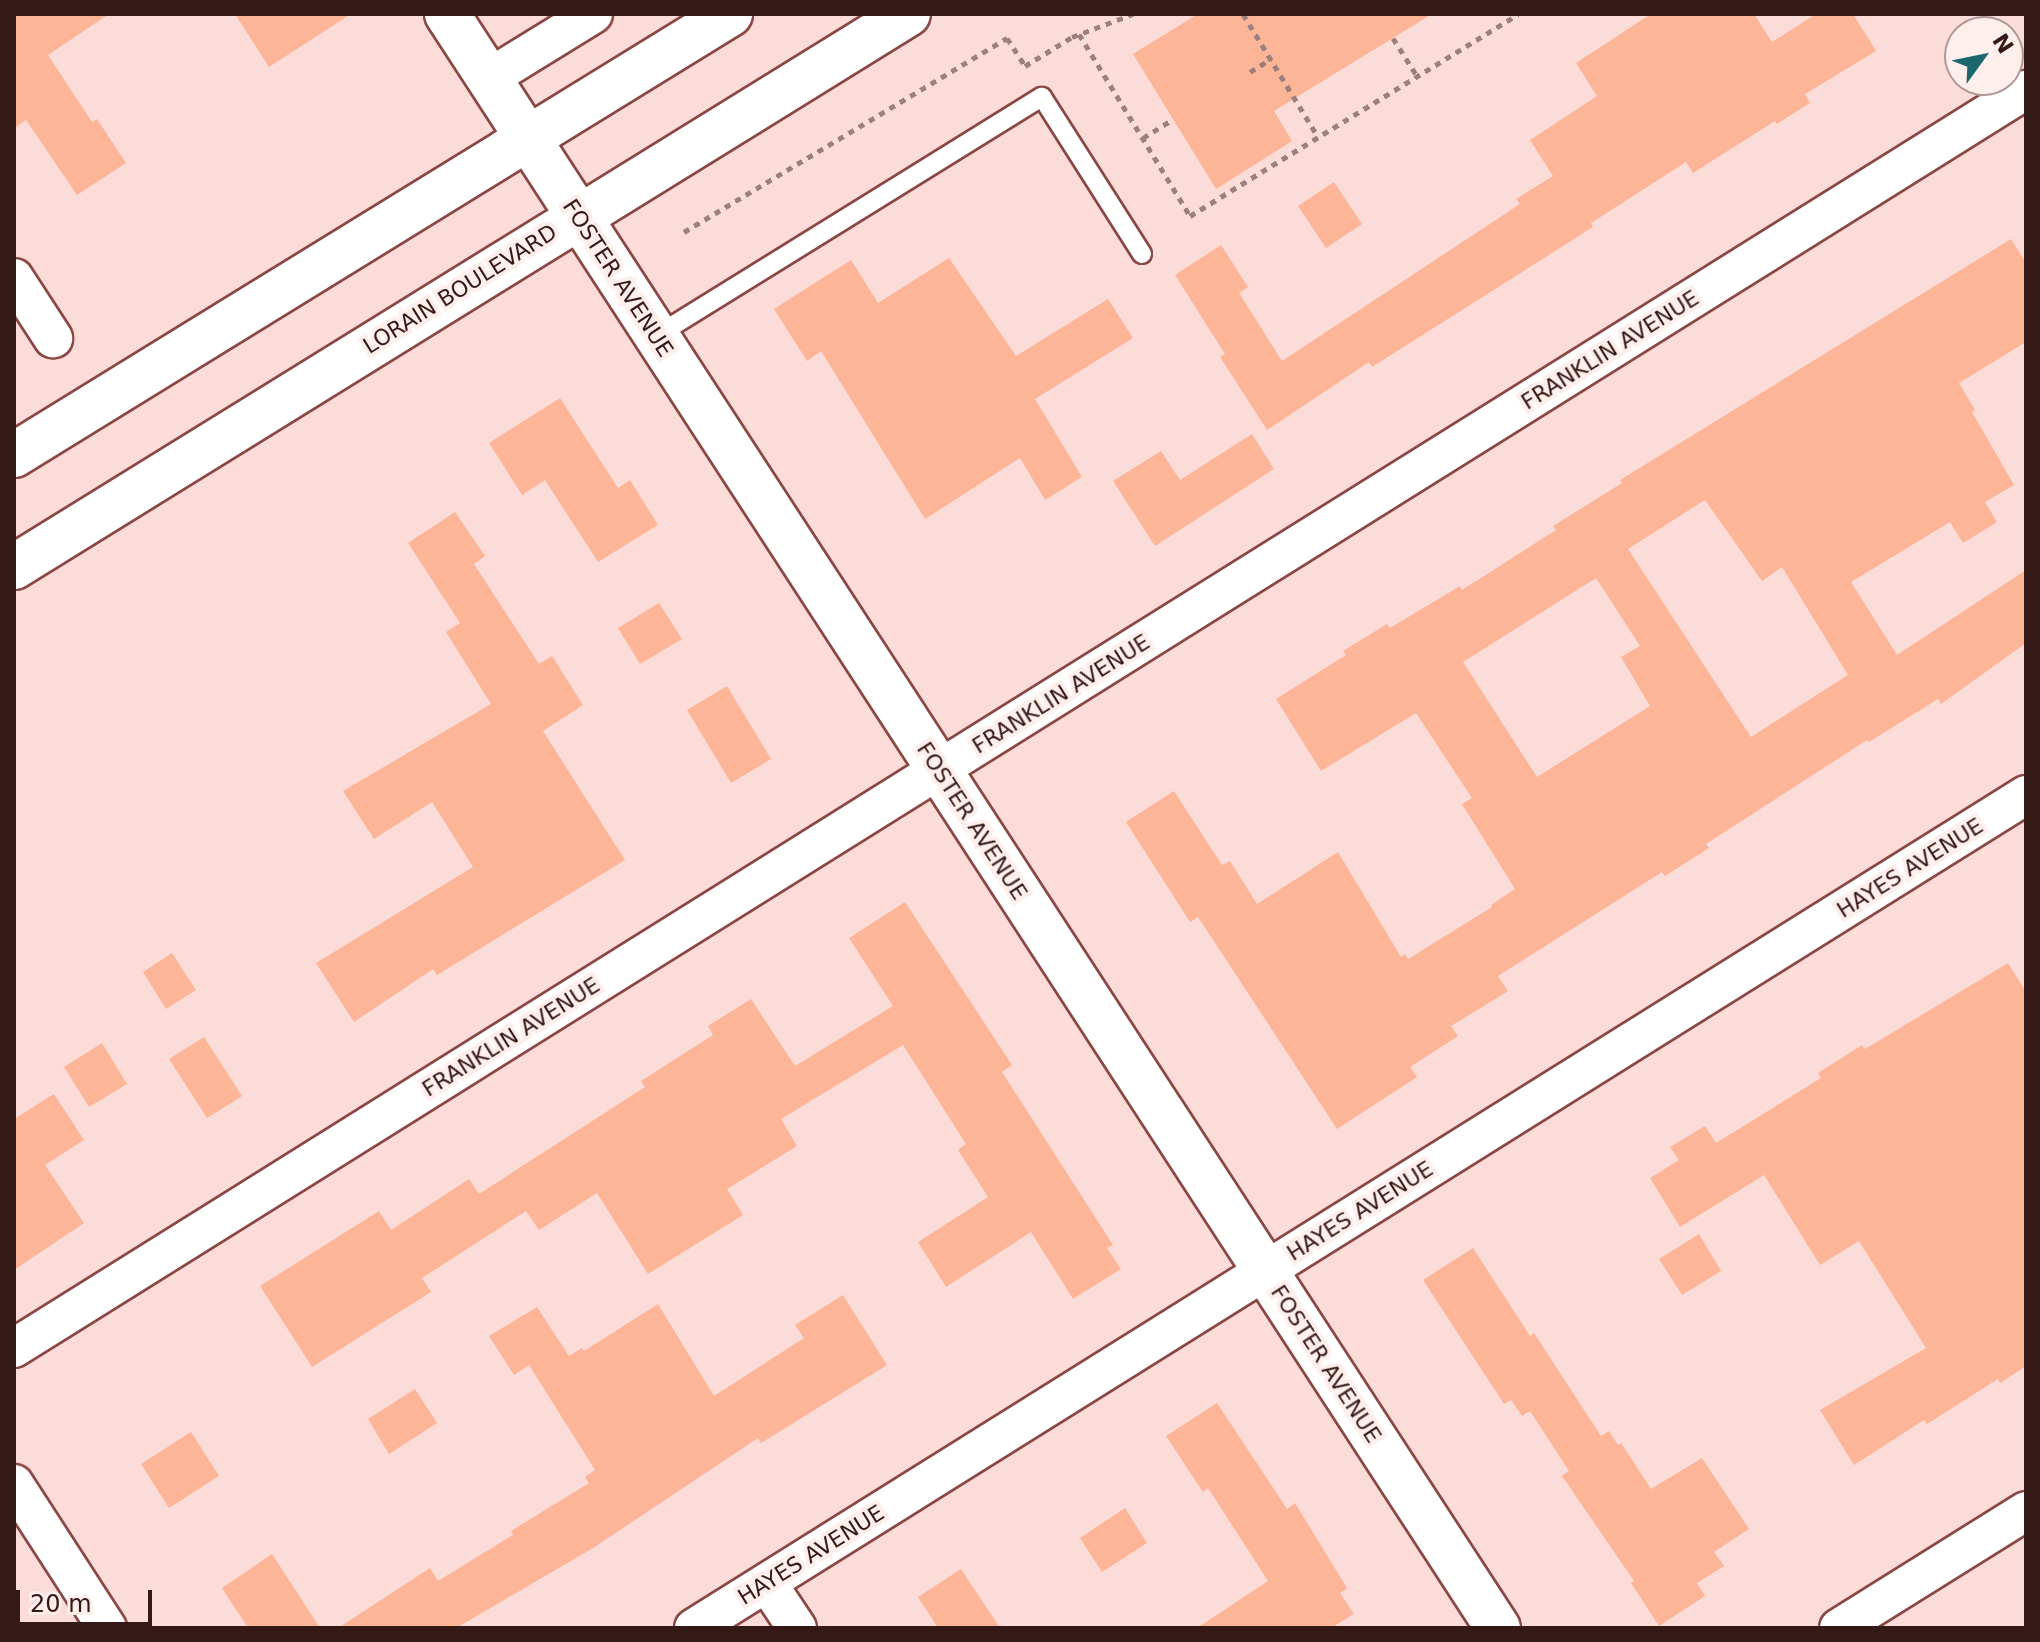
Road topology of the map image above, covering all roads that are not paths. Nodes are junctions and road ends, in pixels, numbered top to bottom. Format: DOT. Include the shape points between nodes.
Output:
graph roads {
  1 [pos="447,14"];
  2 [pos="593,14"];
  3 [pos="730,14"];
  4 [pos="908,14"];
  5 [pos="489,78"];
  6 [pos="2026,90"];
  7 [pos="527,137"];
  8 [pos="578,216"];
  9 [pos="1142,254"];
  10 [pos="14,278"];
  11 [pos="656,336"];
  12 [pos="53,338"];
  13 [pos="14,455"];
  14 [pos="14,567"];
  15 [pos="939,770"];
  16 [pos="2026,795"];
  17 [pos="1266,1270"];
  18 [pos="14,1348"];
  19 [pos="14,1484"];
  20 [pos="2026,1511"];
  21 [pos="767,1583"];
  22 [pos="107,1628"];
  23 [pos="694,1628"];
  24 [pos="797,1628"];
  25 [pos="1498,1628"];
  26 [pos="1839,1628"];
  1 -- 5 [label="street, FOSTER AVENUE"];
  2 -- 5 [label="street"];
  3 -- 7 [label="street"];
  4 -- 8 [label="street, LORAIN BOULEVARD"];
  5 -- 7 [label="street, FOSTER AVENUE"];
  6 -- 15 [label="street, FRANKLIN AVENUE"];
  7 -- 8 [label="street, FOSTER AVENUE"];
  7 -- 13 [label="street"];
  8 -- 11 [label="street, FOSTER AVENUE"];
  8 -- 14 [label="street, LORAIN BOULEVARD"];
  9 -- 11 [label="lane" via="1042,97"];
  10 -- 12 [label="street"];
  11 -- 15 [label="street, FOSTER AVENUE"];
  15 -- 17 [label="street, FOSTER AVENUE"];
  15 -- 18 [label="street, FRANKLIN AVENUE"];
  16 -- 17 [label="street, HAYES AVENUE"];
  17 -- 21 [label="street, HAYES AVENUE"];
  17 -- 25 [label="street, FOSTER AVENUE"];
  19 -- 22 [label="street"];
  20 -- 26 [label="street"];
  21 -- 23 [label="street, HAYES AVENUE"];
  21 -- 24 [label="street"];
}
